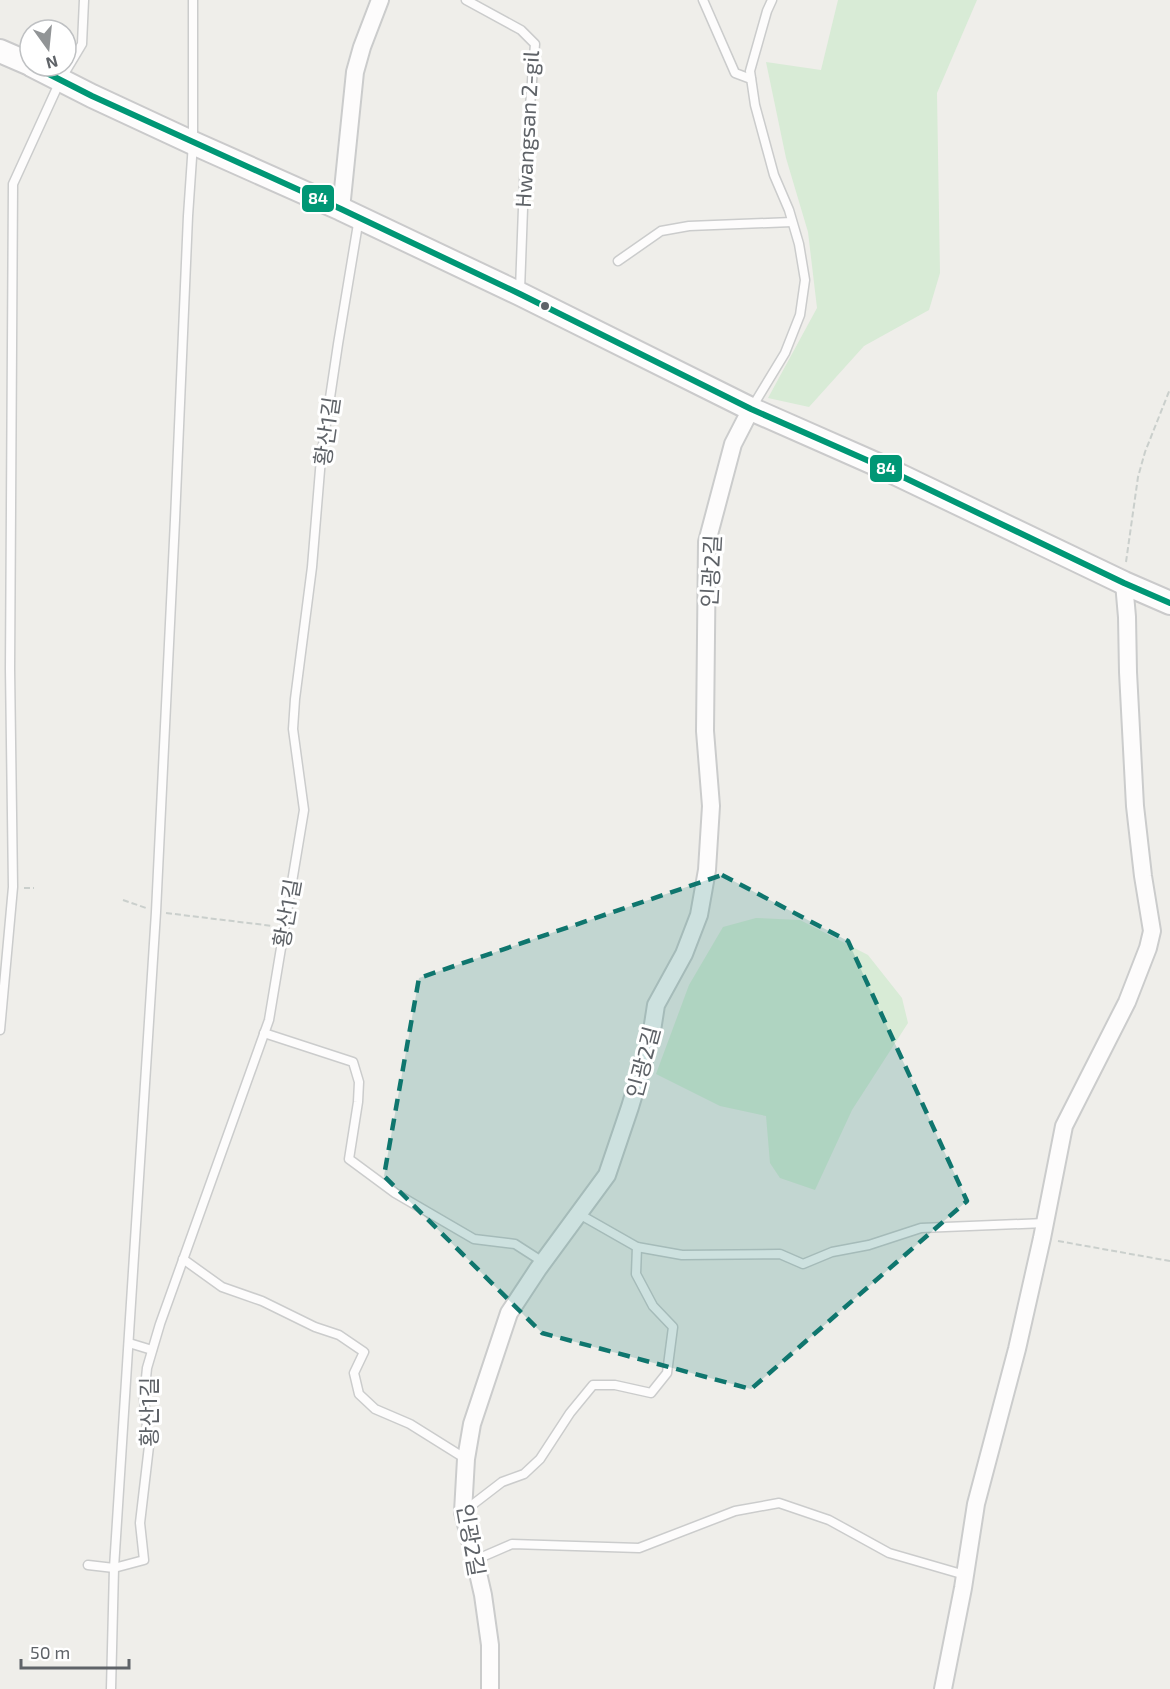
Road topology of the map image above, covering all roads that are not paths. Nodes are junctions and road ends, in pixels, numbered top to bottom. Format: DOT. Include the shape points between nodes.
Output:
graph roads {
  1 [pos="84,0"];
  2 [pos="194,0"];
  3 [pos="380,0"];
  4 [pos="466,0"];
  5 [pos="703,0"];
  6 [pos="772,0"];
  7 [pos="0,51"];
  8 [pos="18,59"];
  9 [pos="61,79"];
  10 [pos="751,79"];
  11 [pos="193,143"];
  12 [pos="350,213"];
  13 [pos="792,222"];
  14 [pos="618,261"];
  15 [pos="520,294"];
  16 [pos="751,409"];
  17 [pos="1124,583"];
  18 [pos="1170,603"];
  19 [pos="0,1030"];
  20 [pos="264,1033"];
  21 [pos="579,1214"];
  22 [pos="1044,1230"];
  23 [pos="638,1247"];
  24 [pos="183,1259"];
  25 [pos="543,1262"];
  26 [pos="129,1343"];
  27 [pos="153,1350"];
  28 [pos="466,1459"];
  29 [pos="463,1512"];
  30 [pos="475,1560"];
  31 [pos="88,1565"];
  32 [pos="114,1568"];
  33 [pos="965,1575"];
  34 [pos="111,1689"];
  35 [pos="490,1689"];
  36 [pos="943,1689"];
  1 -- 9 [label="lane" via="82,44"];
  2 -- 11 [label="lane"];
  3 -- 12 [label="street" via="355,72"];
  4 -- 15 [label="lane, Hwangsan 2-gil" via="521,30 535,44"];
  5 -- 10 [label="lane" via="735,73"];
  6 -- 10 [label="lane" via="750,70"];
  7 -- 8 [label="street"];
  9 -- 11 [label="street"];
  9 -- 19 [label="lane" via="13,184 10,658 13,887"];
  10 -- 13 [label="lane" via="774,175"];
  11 -- 12 [label="street"];
  11 -- 26 [label="lane" via="156,912"];
  12 -- 15 [label="street"];
  12 -- 20 [label="lane, 황산1길" via="295,699 293,729 304,810"];
  13 -- 14 [label="lane" via="689,226 661,231"];
  13 -- 16 [label="lane" via="805,280 800,315 785,353"];
  15 -- 16 [label="street"];
  16 -- 17 [label="street"];
  16 -- 21 [label="street, 인광2길" via="733,444 708,542 705,731 711,806 707,870 699,915 684,954 656,1005 651,1037 607,1175"];
  17 -- 18 [label="street"];
  17 -- 22 [label="street" via="1135,806 1152,931 1127,1002 1064,1126"];
  20 -- 24 [label="lane, 황산1길"];
  20 -- 25 [label="lane" via="352,1062 359,1082 349,1159 474,1239 515,1244"];
  21 -- 23 [label="lane"];
  21 -- 25 [label="street, 인광2길"];
  22 -- 23 [label="lane" via="921,1228 832,1252 803,1264 780,1254 682,1255"];
  22 -- 33 [label="street" via="976,1504"];
  23 -- 29 [label="lane" via="636,1274 653,1306 673,1328 667,1373 651,1393 594,1385 540,1459 524,1474 502,1482"];
  24 -- 27 [label="lane, 황산1길"];
  24 -- 28 [label="lane" via="222,1287 339,1335 364,1352 354,1373 359,1394 375,1409"];
  25 -- 28 [label="street, 인광2길" via="509,1312 472,1424"];
  26 -- 27 [label="lane"];
  26 -- 32 [label="lane"];
  27 -- 32 [label="lane, 황산1길" via="144,1398 149,1446 140,1523 144,1560"];
  28 -- 29 [label="street, 인광2길"];
  29 -- 30 [label="street, 인광2길"];
  30 -- 33 [label="lane" via="512,1544 639,1548 735,1511 779,1503 829,1520 889,1553"];
  30 -- 35 [label="street, 인광2길" via="490,1645"];
  31 -- 32 [label="lane"];
  32 -- 34 [label="lane"];
  33 -- 36 [label="street"];
}
